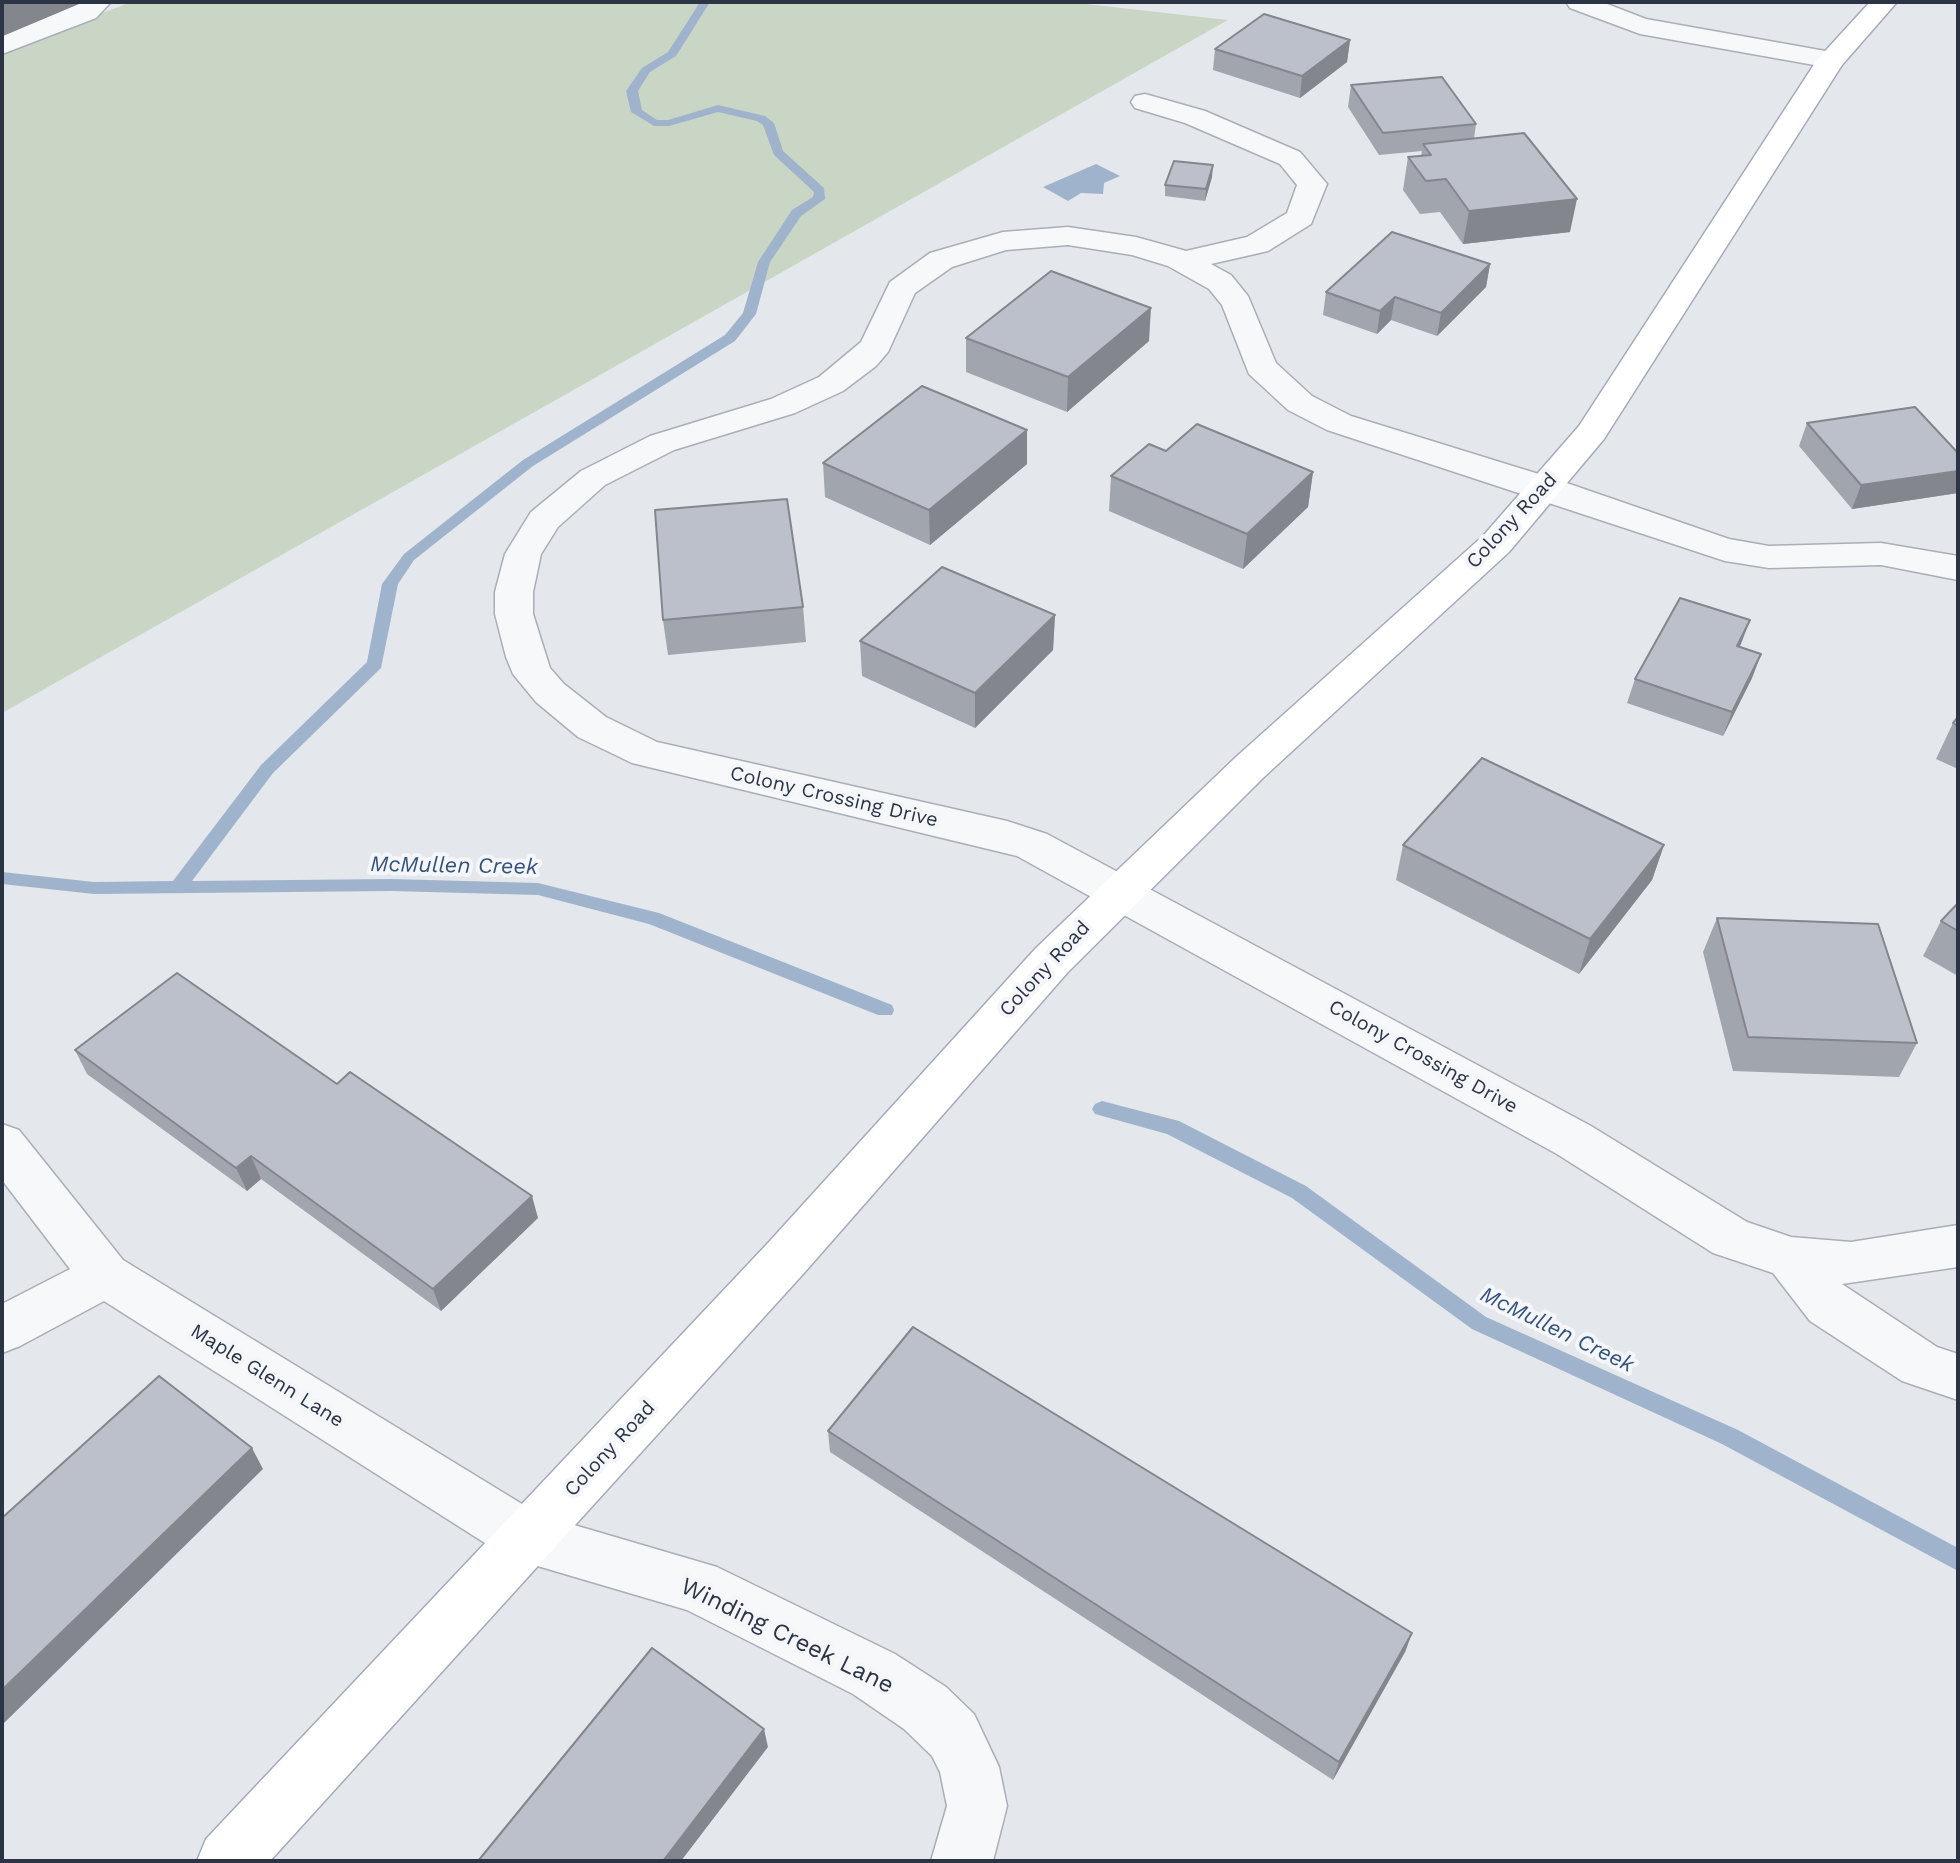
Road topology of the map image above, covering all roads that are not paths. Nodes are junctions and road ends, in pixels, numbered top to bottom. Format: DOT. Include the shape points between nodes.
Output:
graph roads {
  1 [pos="98,2"];
  2 [pos="1579,2"];
  3 [pos="1848,2"];
  4 [pos="1884,2"];
  5 [pos="2,46"];
  6 [pos="1831,60"];
  7 [pos="1145,102"];
  8 [pos="1183,261"];
  9 [pos="1545,488"];
  10 [pos="1958,568"];
  11 [pos="1121,891"];
  12 [pos="2,1144"];
  13 [pos="1958,1246"];
  14 [pos="1791,1258"];
  15 [pos="105,1275"];
  16 [pos="2,1330"];
  17 [pos="1958,1377"];
  18 [pos="527,1538"];
  19 [pos="228,1861"];
  20 [pos="962,1861"];
  1 -- 5 [label="street" via="87,12"];
  2 -- 6 [label="street" via="1640,26"];
  3 -- 6 [label="main road, Colony Road"];
  4 -- 6 [label="main road, Colony Road"];
  6 -- 9 [label="main road, Colony Road" via="1592,432"];
  7 -- 8 [label="street" via="1195,117 1290,158 1312,184 1300,218 1257,244"];
  8 -- 9 [label="street, Colony Crossing Drive" via="1220,282 1237,303 1261,367 1300,403 1339,423"];
  8 -- 11 [label="street, Colony Crossing Drive" via="1136,246 1068,236 1003,241 941,260 901,289 876,345 831,384 783,406 662,443 593,478 544,520 523,554 514,592 514,614 533,674 592,727 646,753 1007,836"];
  9 -- 10 [label="street, Colony Crossing Drive" via="1725,550 1769,557 1881,554"];
  9 -- 11 [label="main road, Colony Road" via="1496,544"];
  11 -- 14 [label="street, Colony Crossing Drive" via="1574,1140 1731,1238"];
  11 -- 18 [label="main road, Colony Road" via="1052,960"];
  12 -- 15 [label="street, Maple Glenn Lane"];
  13 -- 14 [label="street, Colony Crossing Drive" via="1851,1263"];
  14 -- 17 [label="street" via="1828,1305 1921,1365"];
  15 -- 16 [label="street"];
  15 -- 18 [label="street, Maple Glenn Lane"];
  18 -- 19 [label="main road, Colony Road"];
  18 -- 20 [label="street, Winding Creek Lane" via="697,1586 874,1674 925,1708 953,1735 969,1767 977,1806"];
}
